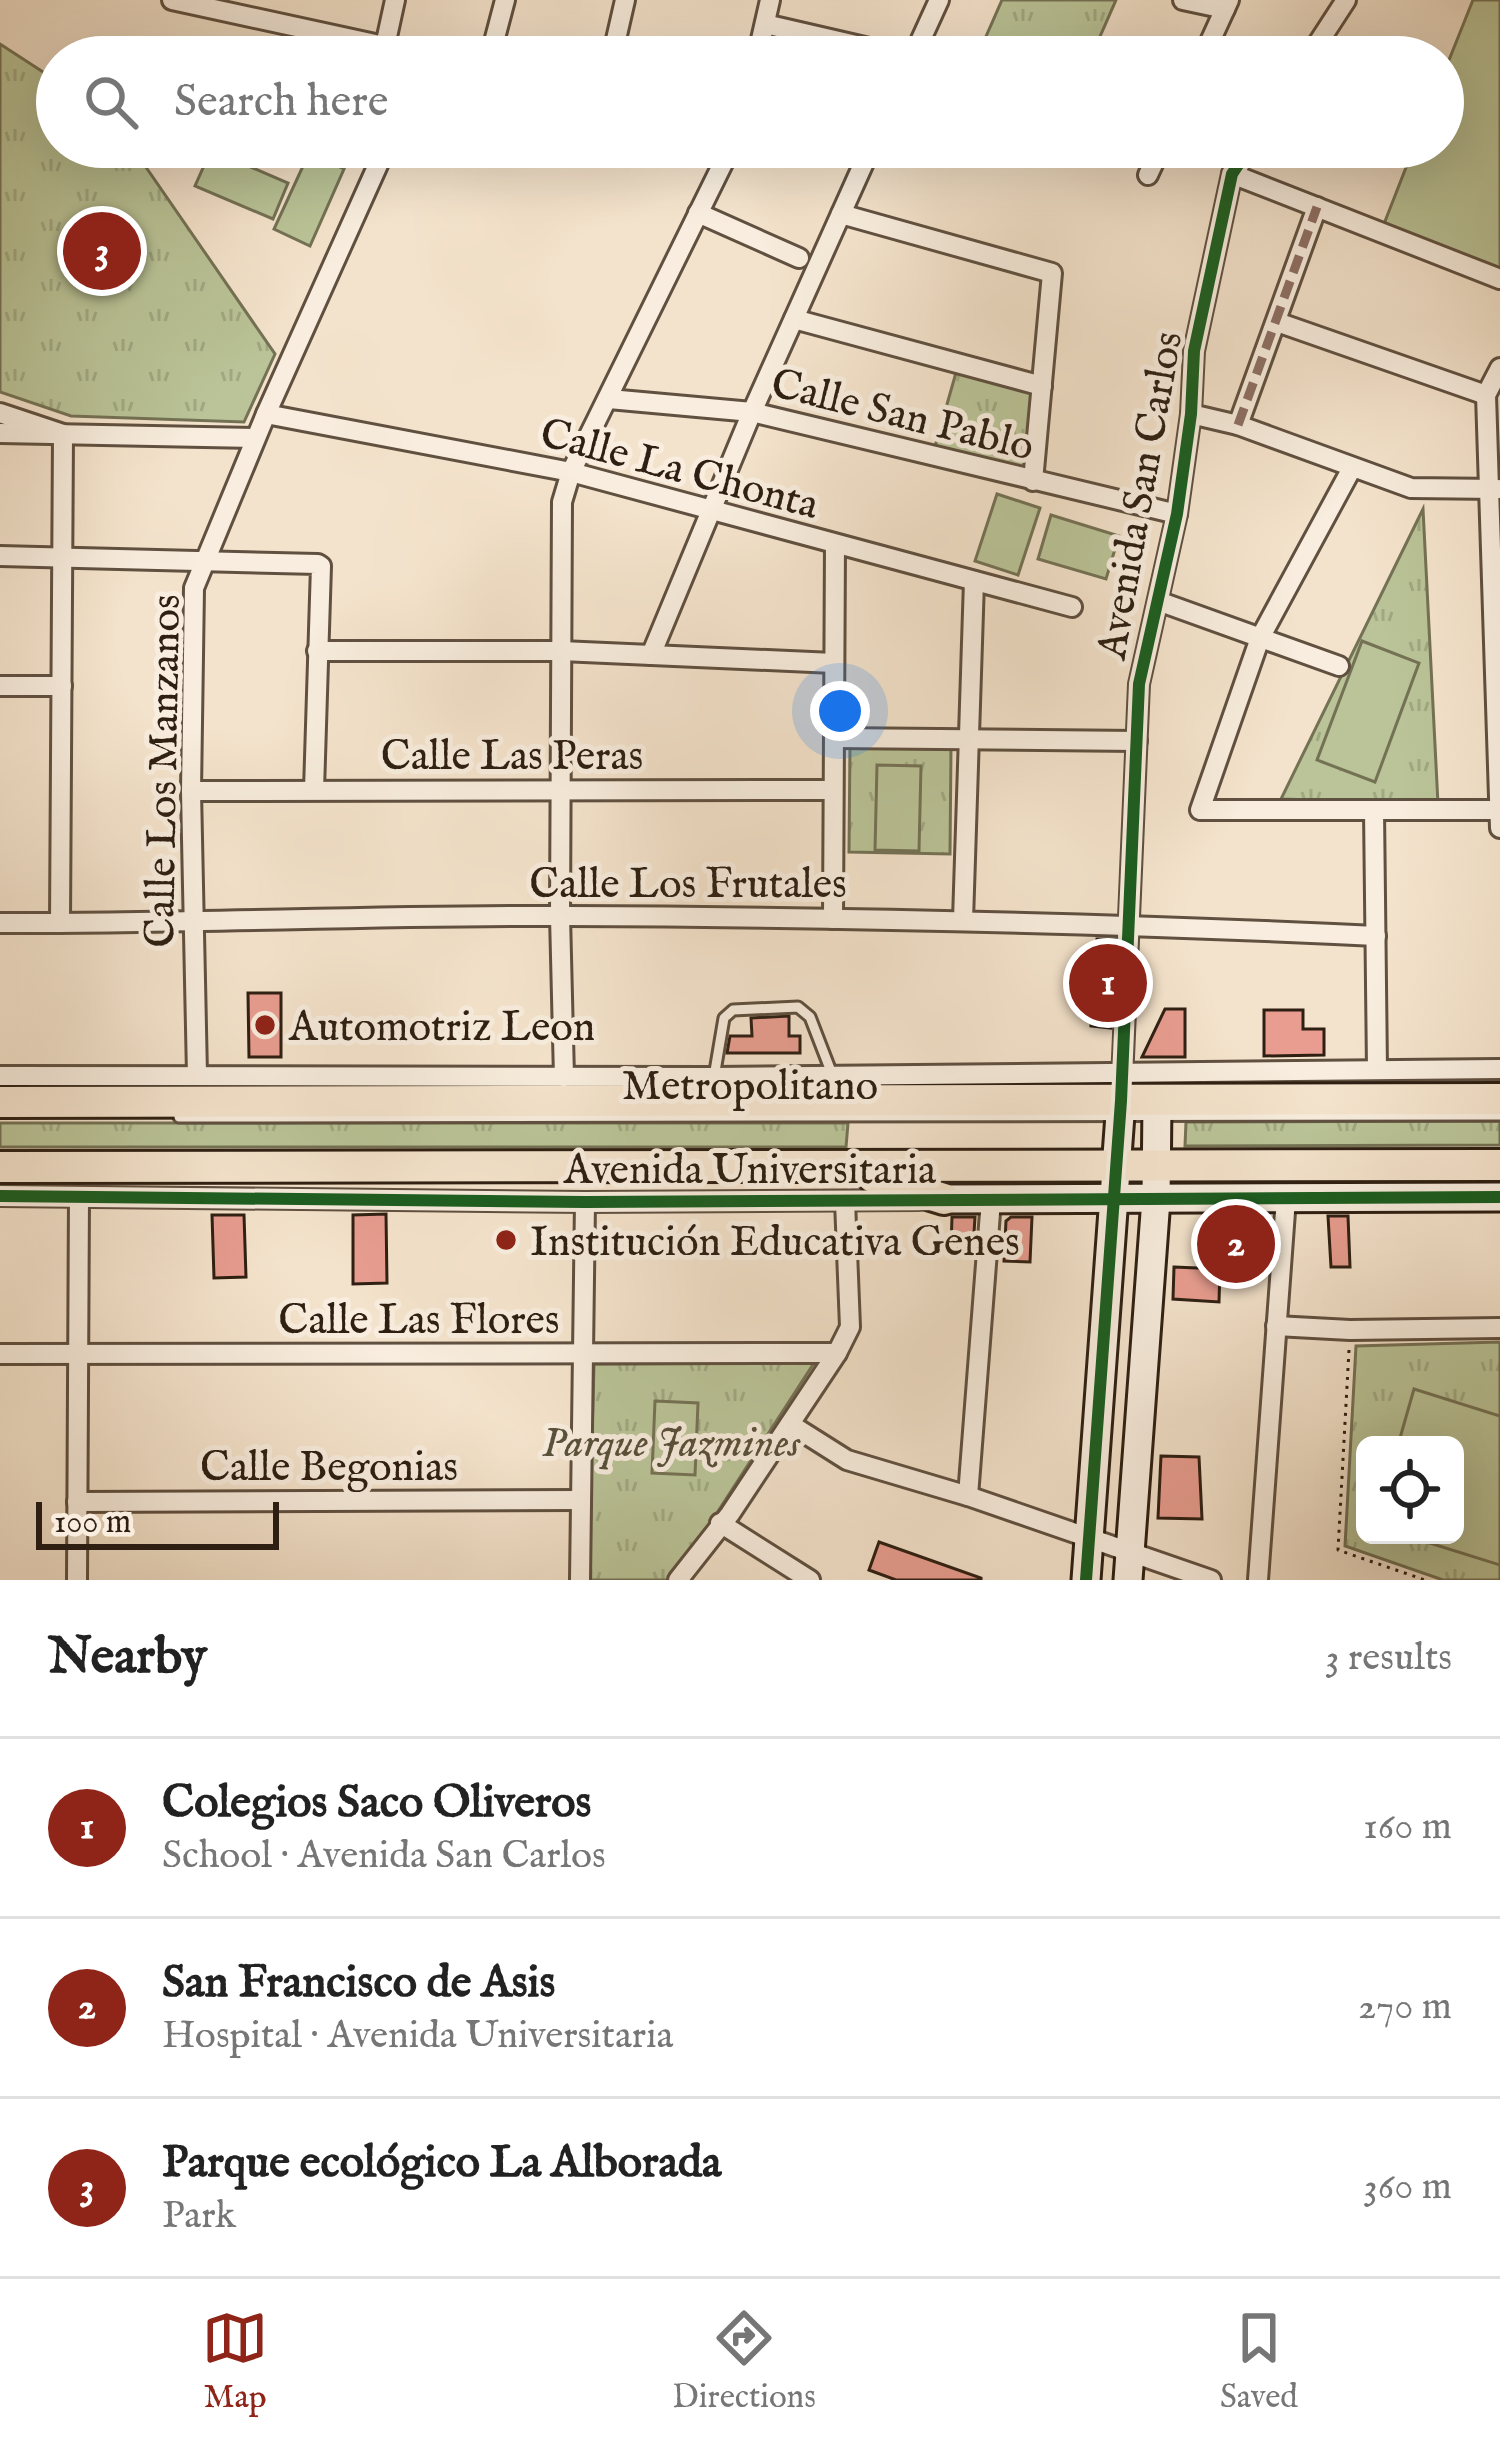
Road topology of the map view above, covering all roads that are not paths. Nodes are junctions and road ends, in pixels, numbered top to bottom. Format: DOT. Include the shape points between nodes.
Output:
graph roads {
  1 [pos="172,0"];
  2 [pos="395,0"];
  3 [pos="505,0"];
  4 [pos="625,0"];
  5 [pos="770,0"];
  6 [pos="939,0"];
  7 [pos="1183,0"];
  8 [pos="1346,0"];
  9 [pos="1227,5"];
  10 [pos="765,24"];
  11 [pos="339,36"];
  12 [pos="387,36"];
  13 [pos="496,36"];
  14 [pos="617,36"];
  15 [pos="762,36"];
  16 [pos="818,36"];
  17 [pos="921,36"];
  18 [pos="1213,36"];
  19 [pos="1323,36"];
  20 [pos="377,168"];
  21 [pos="720,168"];
  22 [pos="857,168"];
  23 [pos="1151,168"];
  24 [pos="1236,168"];
  25 [pos="1232,174"];
  26 [pos="1148,175"];
  27 [pos="1317,207"];
  28 [pos="698,213"];
  29 [pos="841,214"];
  30 [pos="799,258"];
  31 [pos="1500,279"];
  32 [pos="794,319"];
  33 [pos="1277,322"];
  34 [pos="1500,368"];
  35 [pos="1042,386"];
  36 [pos="1486,395"];
  37 [pos="608,399"];
  38 [pos="752,412"];
  39 [pos="0,413"];
  40 [pos="266,414"];
  41 [pos="1191,414"];
  42 [pos="1238,425"];
  43 [pos="0,433"];
  44 [pos="63,434"];
  45 [pos="256,438"];
  46 [pos="1352,468"];
  47 [pos="572,472"];
  48 [pos="1033,482"];
  49 [pos="1494,489"];
  50 [pos="710,510"];
  51 [pos="1178,514"];
  52 [pos="835,545"];
  53 [pos="62,555"];
  54 [pos="0,556"];
  55 [pos="205,559"];
  56 [pos="974,580"];
  57 [pos="1158,601"];
  58 [pos="1072,607"];
  59 [pos="1260,638"];
  60 [pos="561,650"];
  61 [pos="317,651"];
  62 [pos="651,655"];
  63 [pos="834,664"];
  64 [pos="1339,667"];
  65 [pos="0,686"];
  66 [pos="62,686"];
  67 [pos="834,738"];
  68 [pos="968,740"];
  69 [pos="1137,741"];
  70 [pos="314,790"];
  71 [pos="562,790"];
  72 [pos="833,790"];
  73 [pos="191,791"];
  74 [pos="1374,810"];
  75 [pos="1500,810"];
  76 [pos="1500,827"];
  77 [pos="560,916"];
  78 [pos="833,919"];
  79 [pos="963,920"];
  80 [pos="0,923"];
  81 [pos="60,923"];
  82 [pos="192,924"];
  83 [pos="1131,925"];
  84 [pos="1376,935"];
  85 [pos="1500,1069"];
  86 [pos="1377,1070"];
  87 [pos="832,1074"];
  88 [pos="197,1075"];
  89 [pos="0,1076"];
  90 [pos="563,1077"];
  91 [pos="714,1077"];
  92 [pos="1121,1097"];
  93 [pos="1157,1097"];
  94 [pos="1500,1100"];
  95 [pos="0,1102"];
  96 [pos="1500,1115"];
  97 [pos="165,1117"];
  98 [pos="1428,1152"];
  99 [pos="449,1153"];
  100 [pos="1117,1160"];
  101 [pos="1157,1160"];
  102 [pos="1500,1165"];
  103 [pos="0,1167"];
  104 [pos="844,1168"];
  105 [pos="0,1196"];
  106 [pos="79,1196"];
  107 [pos="1500,1197"];
  108 [pos="1286,1198"];
  109 [pos="944,1199"];
  110 [pos="1114,1199"];
  111 [pos="1156,1199"];
  112 [pos="991,1201"];
  113 [pos="585,1202"];
  114 [pos="845,1202"];
  115 [pos="1276,1326"];
  116 [pos="1500,1328"];
  117 [pos="837,1353"];
  118 [pos="0,1354"];
  119 [pos="77,1354"];
  120 [pos="584,1354"];
  121 [pos="790,1424"];
  122 [pos="968,1496"];
  123 [pos="581,1500"];
  124 [pos="77,1502"];
  125 [pos="720,1523"];
  126 [pos="1089,1538"];
  127 [pos="1130,1551"];
  128 [pos="77,1580"];
  129 [pos="580,1580"];
  130 [pos="678,1580"];
  131 [pos="810,1580"];
  132 [pos="1086,1580"];
  133 [pos="1128,1580"];
  134 [pos="1211,1580"];
  135 [pos="1258,1580"];
  1 -- 11 [label="street"];
  2 -- 12 [label="street"];
  3 -- 13 [label="street"];
  4 -- 14 [label="street"];
  5 -- 10 [label="street"];
  6 -- 17 [label="street"];
  7 -- 9 [label="street"];
  8 -- 19 [label="street"];
  9 -- 18 [label="street"];
  10 -- 15 [label="street"];
  10 -- 16 [label="street"];
  20 -- 40 [label="street, Calle Los Manzanos"];
  21 -- 28 [label="street"];
  22 -- 29 [label="street"];
  23 -- 26 [label="street"];
  24 -- 25 [label="street, Avenida San Carlos"];
  25 -- 27 [label="street"];
  25 -- 41 [label="street, Avenida San Carlos" via="1194,351"];
  27 -- 31 [label="street"];
  27 -- 33 [label="street"];
  28 -- 30 [label="street"];
  28 -- 37 [label="street"];
  29 -- 32 [label="street"];
  29 -- 35 [label="street" via="1052,273"];
  32 -- 35 [label="street"];
  32 -- 38 [label="street"];
  33 -- 36 [label="street"];
  33 -- 42 [label="street"];
  34 -- 36 [label="street"];
  35 -- 48 [label="street"];
  36 -- 49 [label="street"];
  37 -- 38 [label="street, Calle San Pablo"];
  37 -- 47 [label="street"];
  38 -- 48 [label="street, Calle San Pablo"];
  38 -- 50 [label="street"];
  39 -- 44 [label="street"];
  40 -- 45 [label="street, Calle Los Manzanos"];
  40 -- 47 [label="street, Calle La Chonta"];
  41 -- 42 [label="street"];
  41 -- 51 [label="street, Avenida San Carlos"];
  42 -- 46 [label="street"];
  43 -- 44 [label="street"];
  44 -- 45 [label="street"];
  44 -- 53 [label="street"];
  45 -- 55 [label="street, Calle Los Manzanos"];
  46 -- 49 [label="street" via="1411,488"];
  46 -- 59 [label="street"];
  47 -- 50 [label="street, Calle La Chonta"];
  47 -- 60 [label="street" via="562,502"];
  48 -- 51 [label="street, Calle San Pablo"];
  49 -- 75 [label="street"];
  50 -- 52 [label="street, Calle La Chonta"];
  50 -- 62 [label="street"];
  51 -- 57 [label="street, Avenida San Carlos"];
  52 -- 56 [label="street, Calle La Chonta"];
  52 -- 63 [label="street"];
  53 -- 54 [label="street"];
  53 -- 55 [label="street"];
  53 -- 66 [label="street"];
  55 -- 61 [label="street" via="321,566"];
  55 -- 73 [label="street, Calle Los Manzanos" via="191,628"];
  56 -- 58 [label="street, Calle La Chonta"];
  56 -- 68 [label="street"];
  57 -- 59 [label="street"];
  57 -- 69 [label="street, Avenida San Carlos" via="1139,684"];
  59 -- 64 [label="street"];
  59 -- 74 [label="street" via="1200,810"];
  60 -- 61 [label="street"];
  60 -- 62 [label="street"];
  60 -- 71 [label="street"];
  61 -- 70 [label="street"];
  62 -- 63 [label="street"];
  63 -- 67 [label="street"];
  65 -- 66 [label="street"];
  66 -- 81 [label="street"];
  67 -- 68 [label="street"];
  67 -- 72 [label="street"];
  68 -- 69 [label="street"];
  68 -- 79 [label="street"];
  69 -- 83 [label="street, Avenida San Carlos"];
  70 -- 71 [label="street, Calle Las Peras"];
  70 -- 73 [label="street, Calle Las Peras"];
  71 -- 72 [label="street, Calle Las Peras"];
  71 -- 77 [label="street"];
  72 -- 78 [label="street"];
  73 -- 82 [label="street, Calle Los Manzanos"];
  74 -- 75 [label="street"];
  74 -- 84 [label="street"];
  75 -- 76 [label="street"];
  77 -- 78 [label="street, Calle Los Frutales"];
  77 -- 82 [label="street, Calle Los Frutales"];
  77 -- 90 [label="street"];
  78 -- 79 [label="street, Calle Los Frutales"];
  79 -- 83 [label="street, Calle Los Frutales"];
  80 -- 81 [label="street, Calle Los Frutales"];
  81 -- 82 [label="street, Calle Los Frutales"];
  82 -- 88 [label="street, Calle Los Manzanos"];
  83 -- 84 [label="street, Calle Los Frutales"];
  83 -- 92 [label="street, Avenida San Carlos"];
  84 -- 86 [label="street"];
  85 -- 86 [label="street, Avenida Universitaria"];
  86 -- 93 [label="street, Avenida Universitaria"];
  87 -- 91 [label="street, Avenida Universitaria"];
  87 -- 91 [label="lane" via="810,1017 798,1007 733,1010 724,1018"];
  87 -- 92 [label="street, Avenida Universitaria"];
  88 -- 89 [label="street, Avenida Universitaria"];
  88 -- 90 [label="street, Avenida Universitaria"];
  90 -- 91 [label="street, Avenida Universitaria"];
  92 -- 93 [label="main road, Avenida Universitaria"];
  92 -- 95 [label="main road, Avenida Universitaria"];
  92 -- 97 [label="lane, Metropolitano"];
  92 -- 100 [label="street, Avenida San Carlos"];
  93 -- 94 [label="main road, Avenida Universitaria"];
  93 -- 96 [label="lane"];
  93 -- 101 [label="street"];
  98 -- 101 [label="lane"];
  99 -- 100 [label="lane, Metropolitano"];
  100 -- 101 [label="main road, Avenida Universitaria"];
  100 -- 104 [label="main road, Avenida Universitaria"];
  100 -- 110 [label="street, Avenida San Carlos"];
  101 -- 102 [label="main road, Avenida Universitaria"];
  101 -- 111 [label="street"];
  103 -- 104 [label="main road, Avenida Universitaria"];
  104 -- 109 [label="main road"];
  105 -- 106 [label="street, Avenida Universitaria"];
  106 -- 113 [label="street, Avenida Universitaria"];
  106 -- 119 [label="street"];
  107 -- 108 [label="street, Avenida Universitaria"];
  108 -- 111 [label="street, Avenida Universitaria"];
  108 -- 115 [label="street"];
  109 -- 112 [label="street, Avenida Universitaria"];
  109 -- 114 [label="street, Avenida Universitaria"];
  110 -- 111 [label="street, Avenida Universitaria"];
  110 -- 112 [label="street, Avenida Universitaria"];
  110 -- 126 [label="street, Avenida San Carlos"];
  111 -- 127 [label="street"];
  112 -- 122 [label="street"];
  113 -- 114 [label="street, Avenida Universitaria"];
  113 -- 120 [label="street"];
  114 -- 117 [label="street" via="850,1327"];
  115 -- 116 [label="street"];
  115 -- 135 [label="street"];
  117 -- 120 [label="street, Calle Las Flores"];
  117 -- 121 [label="street"];
  118 -- 119 [label="street, Calle Las Flores"];
  119 -- 120 [label="street, Calle Las Flores"];
  119 -- 124 [label="street"];
  120 -- 123 [label="street"];
  121 -- 122 [label="street" via="848,1460"];
  121 -- 125 [label="street"];
  122 -- 126 [label="street"];
  123 -- 124 [label="street, Calle Begonias"];
  123 -- 129 [label="street"];
  124 -- 128 [label="street"];
  125 -- 130 [label="street"];
  125 -- 131 [label="street"];
  126 -- 127 [label="street"];
  126 -- 132 [label="street, Avenida San Carlos"];
  127 -- 133 [label="street"];
  127 -- 134 [label="street"];
}
